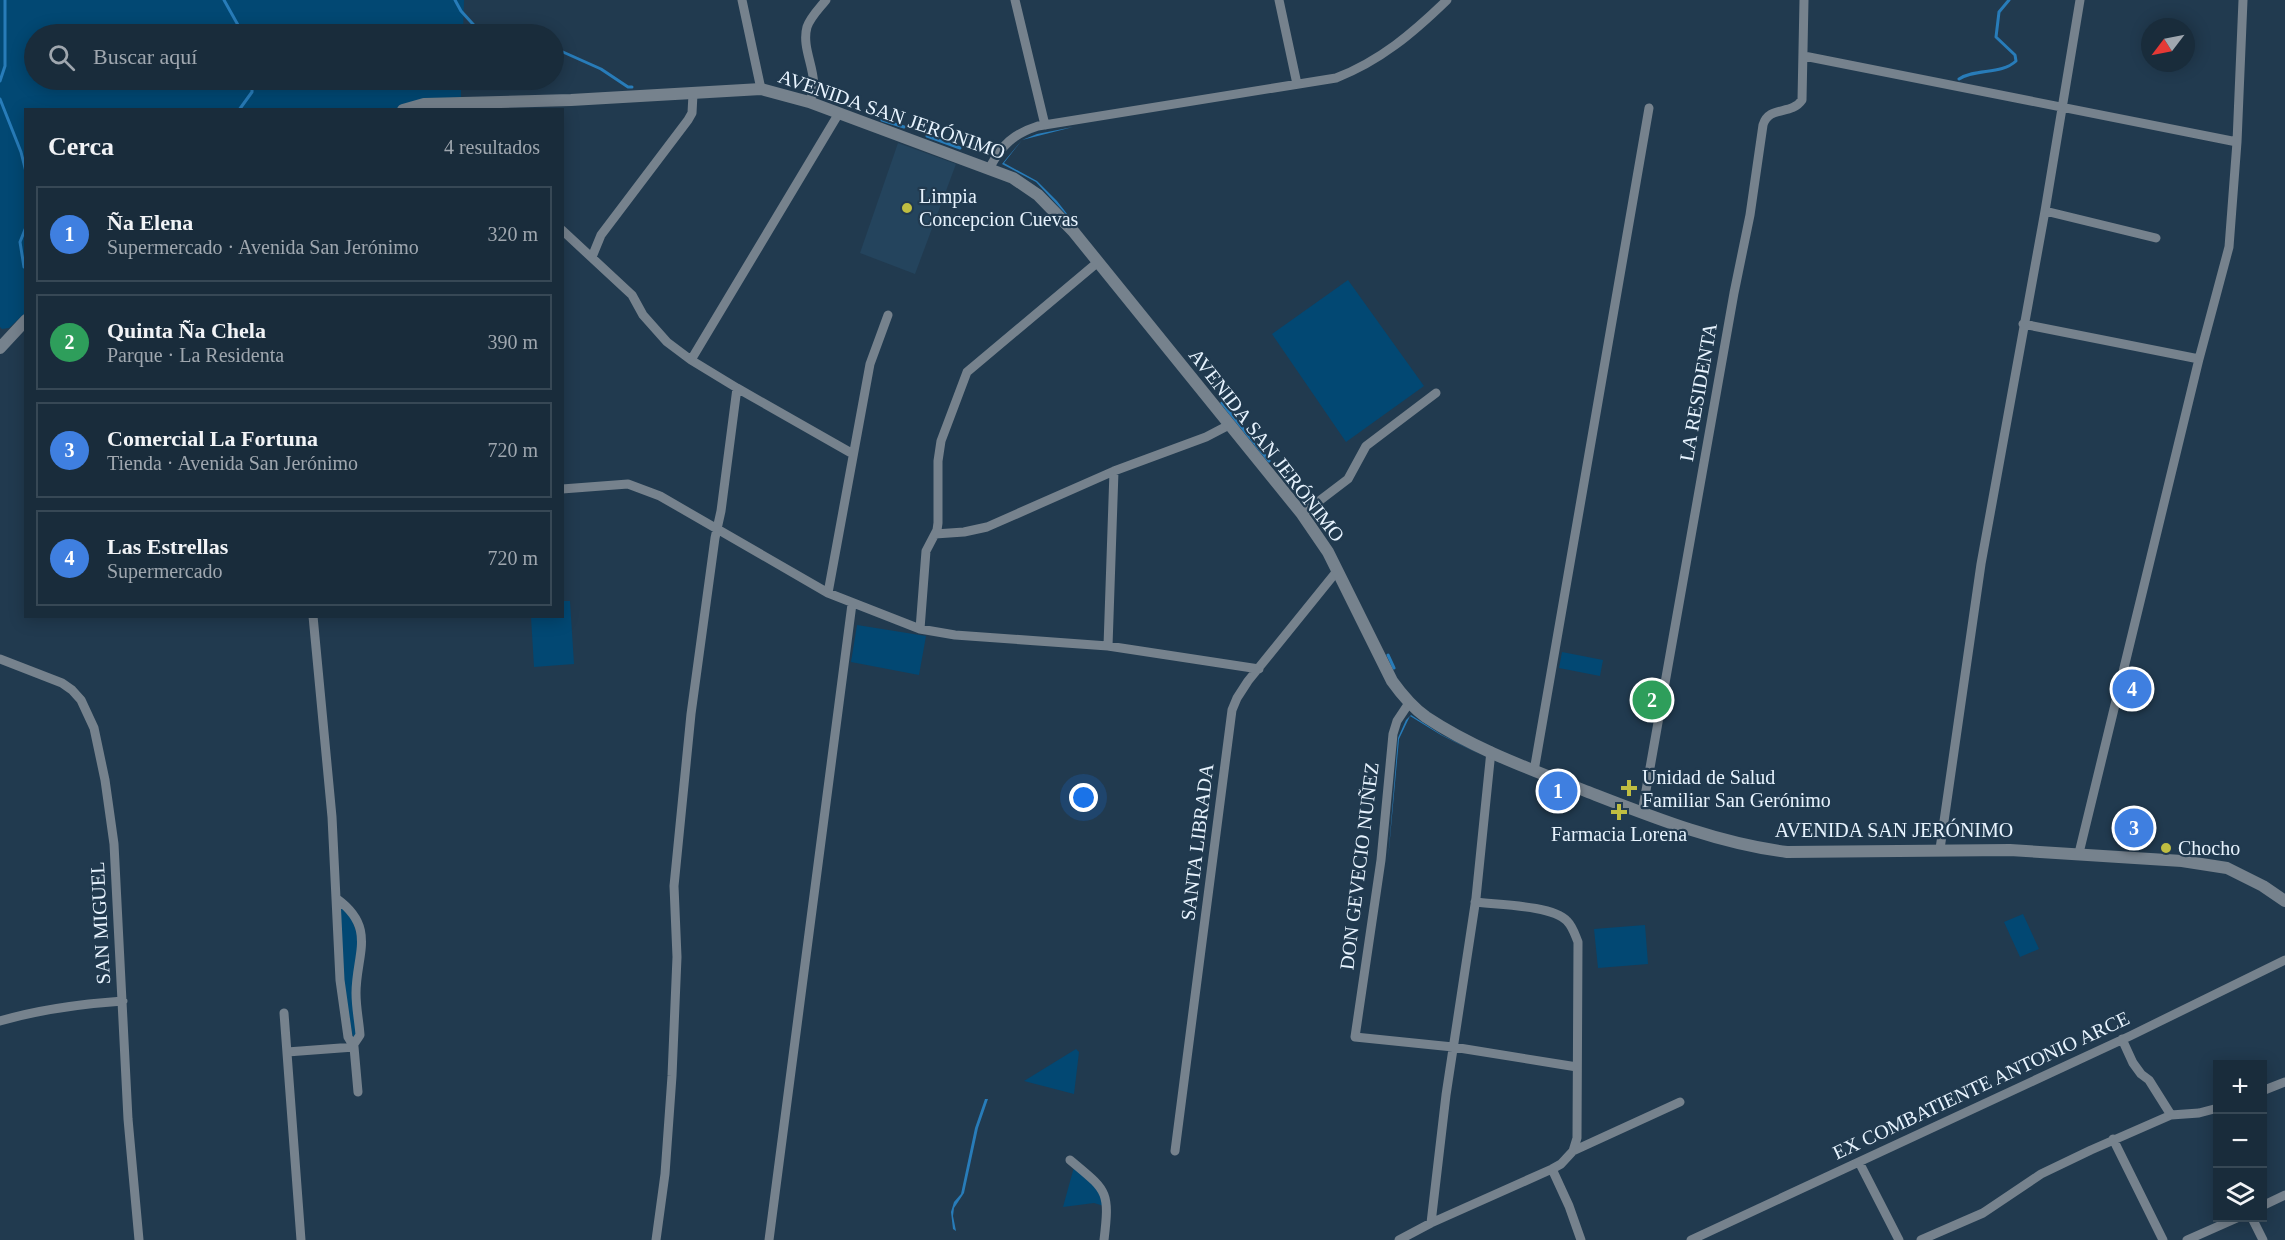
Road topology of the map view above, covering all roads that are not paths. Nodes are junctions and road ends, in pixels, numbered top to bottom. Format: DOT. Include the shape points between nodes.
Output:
graph roads {
  1 [pos="742,0"];
  2 [pos="826,0"];
  3 [pos="1015,0"];
  4 [pos="1279,0"];
  5 [pos="1447,0"];
  6 [pos="1804,0"];
  7 [pos="2080,0"];
  8 [pos="2243,0"];
  9 [pos="1804,57"];
  10 [pos="1297,84"];
  11 [pos="761,89"];
  12 [pos="693,94"];
  13 [pos="809,102"];
  14 [pos="2061,107"];
  15 [pos="410,108"];
  16 [pos="1649,108"];
  17 [pos="839,113"];
  18 [pos="1045,125"];
  19 [pos="2237,142"];
  20 [pos="990,167"];
  21 [pos="2045,211"];
  22 [pos="564,232"];
  23 [pos="2156,238"];
  24 [pos="592,257"];
  25 [pos="1098,262"];
  26 [pos="888,315"];
  27 [pos="24,322"];
  28 [pos="2023,324"];
  29 [pos="0,348"];
  30 [pos="2199,359"];
  31 [pos="691,360"];
  32 [pos="737,388"];
  33 [pos="1436,393"];
  34 [pos="1229,424"];
  35 [pos="853,454"];
  36 [pos="1114,471"];
  37 [pos="564,489"];
  38 [pos="1302,514"];
  39 [pos="717,529"];
  40 [pos="935,534"];
  41 [pos="1337,571"];
  42 [pos="828,593"];
  43 [pos="852,604"];
  44 [pos="313,618"];
  45 [pos="920,629"];
  46 [pos="1108,646"];
  47 [pos="0,659"];
  48 [pos="1259,669"];
  49 [pos="1409,703"];
  50 [pos="1491,751"];
  51 [pos="1534,771"];
  52 [pos="1642,813"];
  53 [pos="1940,849"];
  54 [pos="2079,853"];
  55 [pos="337,899"];
  56 [pos="2285,901"];
  57 [pos="1475,902"];
  58 [pos="2285,960"];
  59 [pos="123,1001"];
  60 [pos="284,1013"];
  61 [pos="0,1021"];
  62 [pos="2122,1040"];
  63 [pos="354,1046"];
  64 [pos="1453,1047"];
  65 [pos="287,1052"];
  66 [pos="1577,1067"];
  67 [pos="2285,1082"];
  68 [pos="2267,1088"];
  69 [pos="358,1092"];
  70 [pos="1680,1102"];
  71 [pos="2213,1109"];
  72 [pos="2171,1115"];
  73 [pos="2114,1139"];
  74 [pos="1175,1151"];
  75 [pos="1573,1151"];
  76 [pos="1070,1160"];
  77 [pos="1859,1162"];
  78 [pos="1552,1169"];
  79 [pos="2285,1195"];
  80 [pos="2267,1204"];
  81 [pos="2228,1222"];
  82 [pos="2254,1222"];
  83 [pos="1431,1223"];
  84 [pos="139,1240"];
  85 [pos="301,1240"];
  86 [pos="656,1240"];
  87 [pos="769,1240"];
  88 [pos="1104,1240"];
  89 [pos="1399,1240"];
  90 [pos="1581,1240"];
  91 [pos="1691,1240"];
  92 [pos="1899,1240"];
  93 [pos="1921,1240"];
  94 [pos="2163,1240"];
  95 [pos="2187,1240"];
  96 [pos="2263,1240"];
  1 -- 11 [label="street"];
  2 -- 13 [label="street" via="814,12 806,34 815,87"];
  3 -- 18 [label="street"];
  4 -- 10 [label="street"];
  5 -- 10 [label="street" via="1416,31 1369,62 1336,78"];
  6 -- 9 [label="street, LA RESIDENTA"];
  7 -- 14 [label="street"];
  8 -- 19 [label="street"];
  9 -- 14 [label="street"];
  9 -- 52 [label="street, LA RESIDENTA" via="1799,105 1770,113 1763,125"];
  10 -- 18 [label="street"];
  11 -- 12 [label="street, AVENIDA SAN JERÓNIMO"];
  11 -- 13 [label="street, AVENIDA SAN JERÓNIMO"];
  12 -- 15 [label="street, AVENIDA SAN JERÓNIMO" via="424,104"];
  12 -- 24 [label="street" via="688,120 601,235"];
  13 -- 17 [label="street, AVENIDA SAN JERÓNIMO"];
  14 -- 19 [label="street"];
  14 -- 21 [label="street"];
  16 -- 51 [label="street"];
  17 -- 20 [label="street, AVENIDA SAN JERÓNIMO"];
  17 -- 31 [label="street"];
  18 -- 20 [label="street" via="1009,139"];
  19 -- 30 [label="street" via="2229,247"];
  20 -- 25 [label="street, AVENIDA SAN JERÓNIMO" via="1014,177 1038,195"];
  21 -- 23 [label="street"];
  21 -- 28 [label="street"];
  22 -- 24 [label="street"];
  24 -- 31 [label="street" via="632,295 667,342"];
  25 -- 34 [label="street, AVENIDA SAN JERÓNIMO"];
  25 -- 40 [label="street" via="967,372 941,441"];
  26 -- 35 [label="street" via="870,364"];
  27 -- 29 [label="street"];
  28 -- 30 [label="street"];
  28 -- 53 [label="street" via="1981,564"];
  30 -- 54 [label="street"];
  31 -- 32 [label="street"];
  32 -- 35 [label="street"];
  32 -- 39 [label="street"];
  33 -- 38 [label="street" via="1366,446 1348,479"];
  34 -- 36 [label="street" via="1206,437"];
  34 -- 38 [label="street, AVENIDA SAN JERÓNIMO"];
  35 -- 42 [label="street"];
  36 -- 40 [label="street" via="987,527"];
  36 -- 46 [label="street"];
  37 -- 39 [label="street" via="628,484 660,496"];
  38 -- 41 [label="street, AVENIDA SAN JERÓNIMO"];
  39 -- 42 [label="street"];
  39 -- 86 [label="street" via="691,714 674,886 677,957 672,1064"];
  40 -- 45 [label="street" via="926,551"];
  41 -- 48 [label="street, SANTA LIBRADA"];
  41 -- 49 [label="street, AVENIDA SAN JERÓNIMO" via="1392,681"];
  42 -- 43 [label="street"];
  43 -- 45 [label="street"];
  43 -- 87 [label="street"];
  44 -- 55 [label="street"];
  45 -- 46 [label="street"];
  46 -- 48 [label="street"];
  47 -- 59 [label="street, SAN MIGUEL" via="62,683 81,700 89,715 105,780 114,844"];
  48 -- 74 [label="street, SANTA LIBRADA" via="1232,711"];
  49 -- 50 [label="street, AVENIDA SAN JERÓNIMO" via="1426,717"];
  49 -- 64 [label="street, DON GEVECIO NUÑEZ" via="1393,734 1381,860 1355,1037"];
  50 -- 51 [label="street, AVENIDA SAN JERÓNIMO"];
  50 -- 57 [label="street"];
  51 -- 52 [label="street, AVENIDA SAN JERÓNIMO"];
  52 -- 53 [label="street, AVENIDA SAN JERÓNIMO" via="1725,841 1777,851"];
  53 -- 54 [label="street, AVENIDA SAN JERÓNIMO"];
  54 -- 56 [label="street, AVENIDA SAN JERÓNIMO" via="2227,868"];
  55 -- 63 [label="street" via="340,980 348,1036"];
  55 -- 63 [label="street" via="350,911 362,938 356,992 360,1035"];
  57 -- 64 [label="street"];
  57 -- 66 [label="street" via="1553,912 1569,922 1578,942"];
  58 -- 62 [label="street, EX COMBATIENTE ANTONIO ARCE"];
  59 -- 61 [label="street" via="40,1010"];
  59 -- 84 [label="street, SAN MIGUEL"];
  60 -- 65 [label="street"];
  62 -- 72 [label="street" via="2133,1063"];
  62 -- 77 [label="street, EX COMBATIENTE ANTONIO ARCE"];
  63 -- 65 [label="street"];
  63 -- 69 [label="street"];
  64 -- 66 [label="street"];
  64 -- 83 [label="street"];
  65 -- 85 [label="street"];
  66 -- 75 [label="street" via="1577,1138"];
  67 -- 68 [label="street"];
  70 -- 75 [label="street"];
  71 -- 72 [label="street"];
  72 -- 73 [label="street"];
  73 -- 93 [label="street" via="2041,1174 1983,1213"];
  73 -- 94 [label="street"];
  75 -- 78 [label="street"];
  76 -- 88 [label="street" via="1097,1183 1107,1199"];
  77 -- 91 [label="street, EX COMBATIENTE ANTONIO ARCE"];
  77 -- 92 [label="street"];
  78 -- 83 [label="street"];
  78 -- 90 [label="street"];
  79 -- 80 [label="street"];
  81 -- 95 [label="street"];
  82 -- 96 [label="street"];
  83 -- 89 [label="street"];
}
